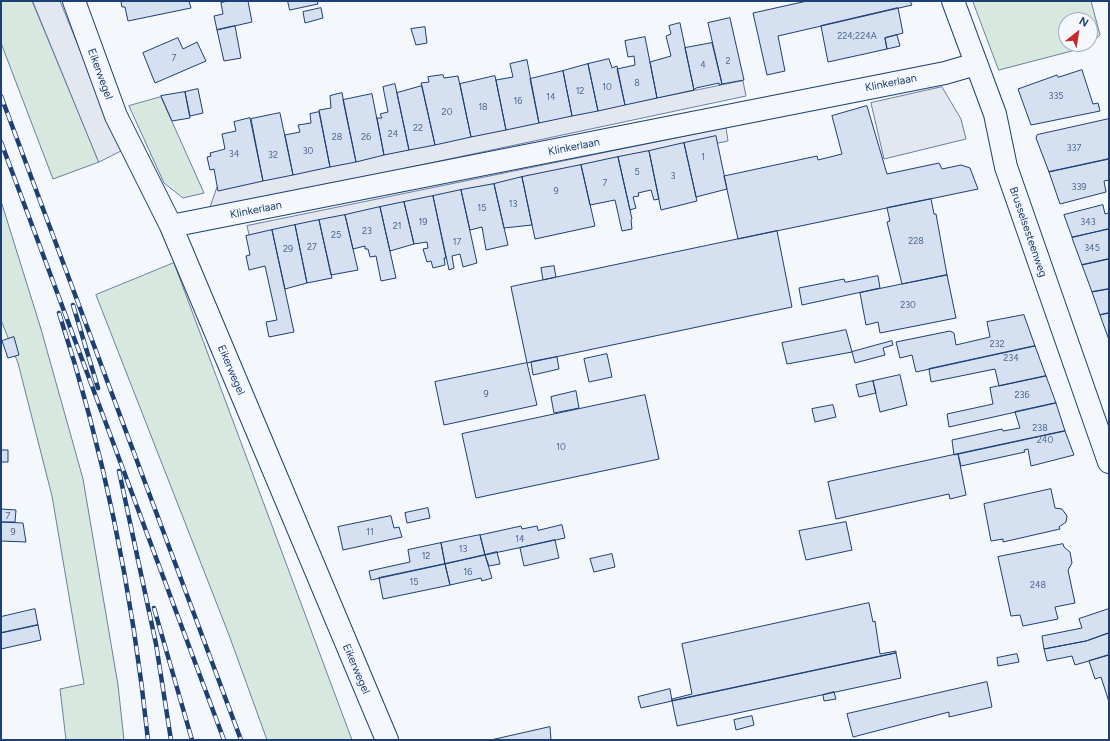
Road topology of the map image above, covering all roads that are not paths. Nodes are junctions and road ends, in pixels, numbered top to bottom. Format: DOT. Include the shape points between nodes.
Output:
graph roads {
  1 [pos="74,1"];
  2 [pos="953,1"];
  3 [pos="976,64"];
  4 [pos="170,226"];
  5 [pos="1109,462"];
  6 [pos="387,740"];
  1 -- 4 [label="street, Eikerwegel" via="116,116"];
  2 -- 3 [label="street, Brusselsesteenweg"];
  3 -- 4 [label="street, Klinkerlaan" via="937,74"];
  3 -- 5 [label="street, Brusselsesteenweg" via="995,114 1006,167"];
  4 -- 6 [label="street, Eikerwegel"];
}
